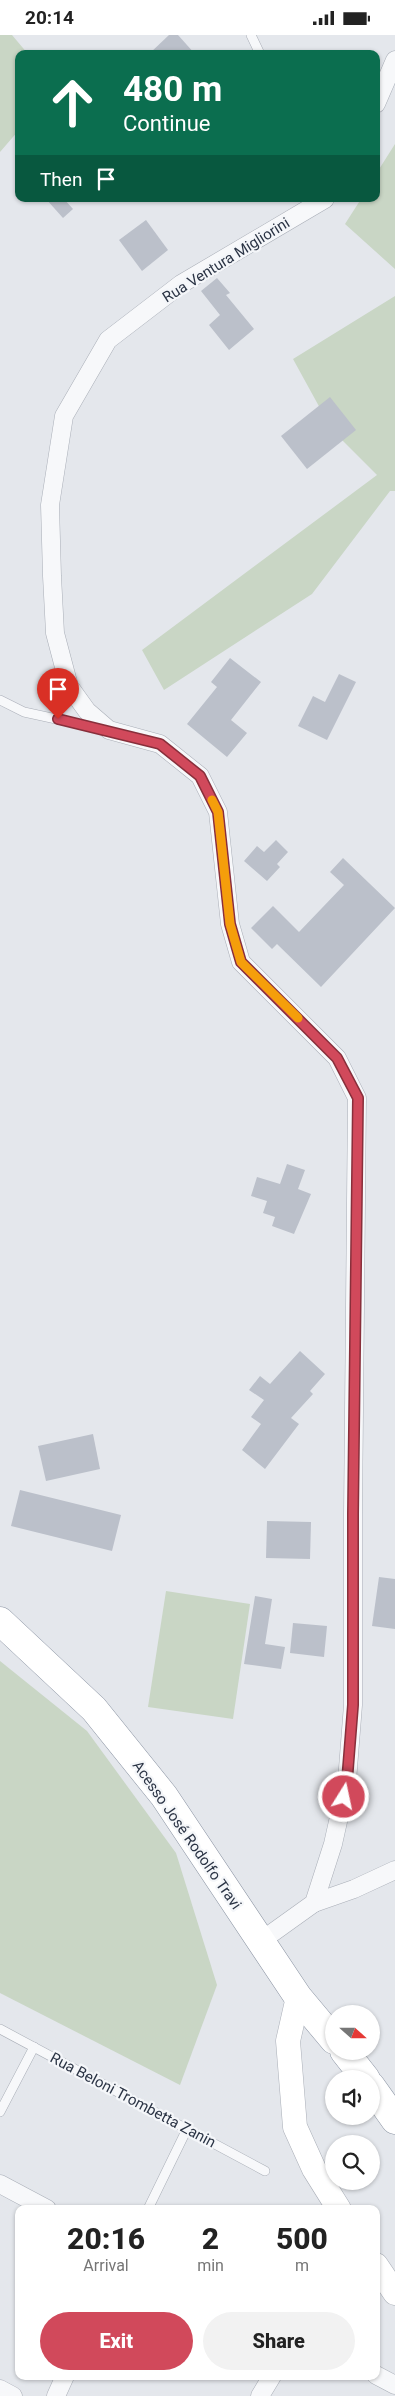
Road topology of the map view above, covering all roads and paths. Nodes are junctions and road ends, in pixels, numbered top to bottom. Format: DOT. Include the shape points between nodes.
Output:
graph roads {
  1 [pos="251,35"];
  2 [pos="258,50"];
  3 [pos="395,61"];
  4 [pos="380,95"];
  5 [pos="320,202"];
  6 [pos="0,700"];
  7 [pos="109,731"];
  8 [pos="0,1621"];
  9 [pos="395,1870"];
  10 [pos="314,1903"];
  11 [pos="261,1941"];
  12 [pos="298,1997"];
  13 [pos="0,2029"];
  14 [pos="325,2029"];
  15 [pos="34,2047"];
  16 [pos="351,2060"];
  17 [pos="359,2070"];
  18 [pos="380,2099"];
  19 [pos="0,2112"];
  20 [pos="395,2120"];
  21 [pos="187,2129"];
  22 [pos="265,2171"];
  23 [pos="0,2184"];
  24 [pos="39,2205"];
  25 [pos="150,2205"];
  26 [pos="337,2205"];
  27 [pos="380,2271"];
  28 [pos="395,2293"];
  29 [pos="380,2377"];
  30 [pos="63,2380"];
  31 [pos="270,2380"];
  32 [pos="395,2385"];
  33 [pos="0,2389"];
  34 [pos="13,2396"];
  35 [pos="56,2396"];
  36 [pos="260,2396"];
  1 -- 2 [label="lane"];
  3 -- 4 [label="street"];
  5 -- 7 [label="street, Rua Ventura Migliorini" via="181,284 108,340 64,416 50,505 55,633 69,686"];
  6 -- 7 [label="lane" via="24,712"];
  7 -- 10 [label="street, Rua Ventura Migliorini" via="160,744 200,776 218,812 230,924 241,962 337,1058 358,1098 353,1705 347,1781 333,1844"];
  8 -- 11 [label="highway, Acesso José Rodolfo Travi" via="94,1709 164,1795"];
  9 -- 10 [label="street"];
  10 -- 11 [label="street"];
  11 -- 12 [label="highway, Acesso José Rodolfo Travi"];
  12 -- 14 [label="highway, Acesso José Rodolfo Travi"];
  12 -- 26 [label="street" via="288,2041 295,2127 314,2169"];
  13 -- 15 [label="lane, Rua Beloni Trombetta Zanin"];
  15 -- 19 [label="lane"];
  15 -- 21 [label="lane, Rua Beloni Trombetta Zanin"];
  16 -- 17 [label="highway"];
  18 -- 20 [label="highway"];
  21 -- 22 [label="lane, Rua Beloni Trombetta Zanin"];
  21 -- 25 [label="lane"];
  23 -- 24 [label="street"];
  27 -- 28 [label="street"];
  29 -- 32 [label="street"];
  30 -- 35 [label="street"];
  31 -- 36 [label="street"];
  33 -- 34 [label="street"];
}
